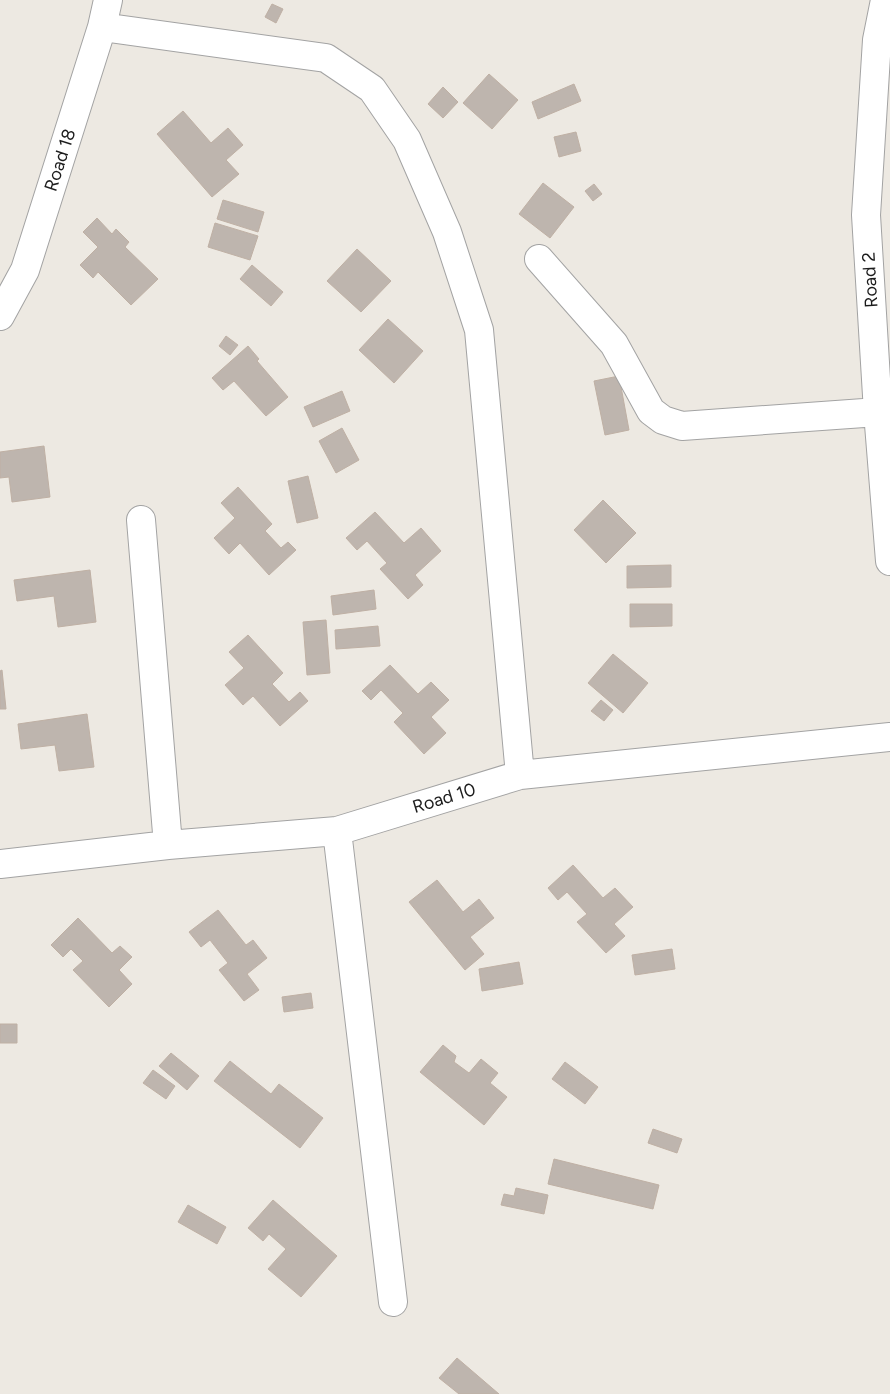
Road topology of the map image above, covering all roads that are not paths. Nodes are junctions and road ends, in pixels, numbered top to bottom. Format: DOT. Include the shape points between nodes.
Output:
graph roads {
  1 [pos="108,0"];
  2 [pos="885,0"];
  3 [pos="102,26"];
  4 [pos="883,40"];
  5 [pos="539,259"];
  6 [pos="0,316"];
  7 [pos="878,412"];
  8 [pos="887,483"];
  9 [pos="141,520"];
  10 [pos="890,561"];
  11 [pos="890,737"];
  12 [pos="520,774"];
  13 [pos="337,831"];
  14 [pos="168,845"];
  15 [pos="0,864"];
  16 [pos="393,1302"];
  1 -- 3 [label="street, Road 18"];
  2 -- 4 [label="street, Road 2"];
  3 -- 6 [label="street, Road 18" via="25,270"];
  3 -- 12 [label="street" via="326,58 372,89 407,140 447,232 479,330"];
  4 -- 7 [label="street, Road 2" via="866,215"];
  5 -- 7 [label="street" via="614,344 651,411 663,420 682,426"];
  7 -- 8 [label="street, Road 2"];
  8 -- 10 [label="street, Road 2"];
  9 -- 14 [label="street"];
  11 -- 12 [label="street, Road 10"];
  12 -- 13 [label="street, Road 10"];
  13 -- 14 [label="street, Road 10"];
  13 -- 16 [label="street"];
  14 -- 15 [label="street, Road 10"];
}
